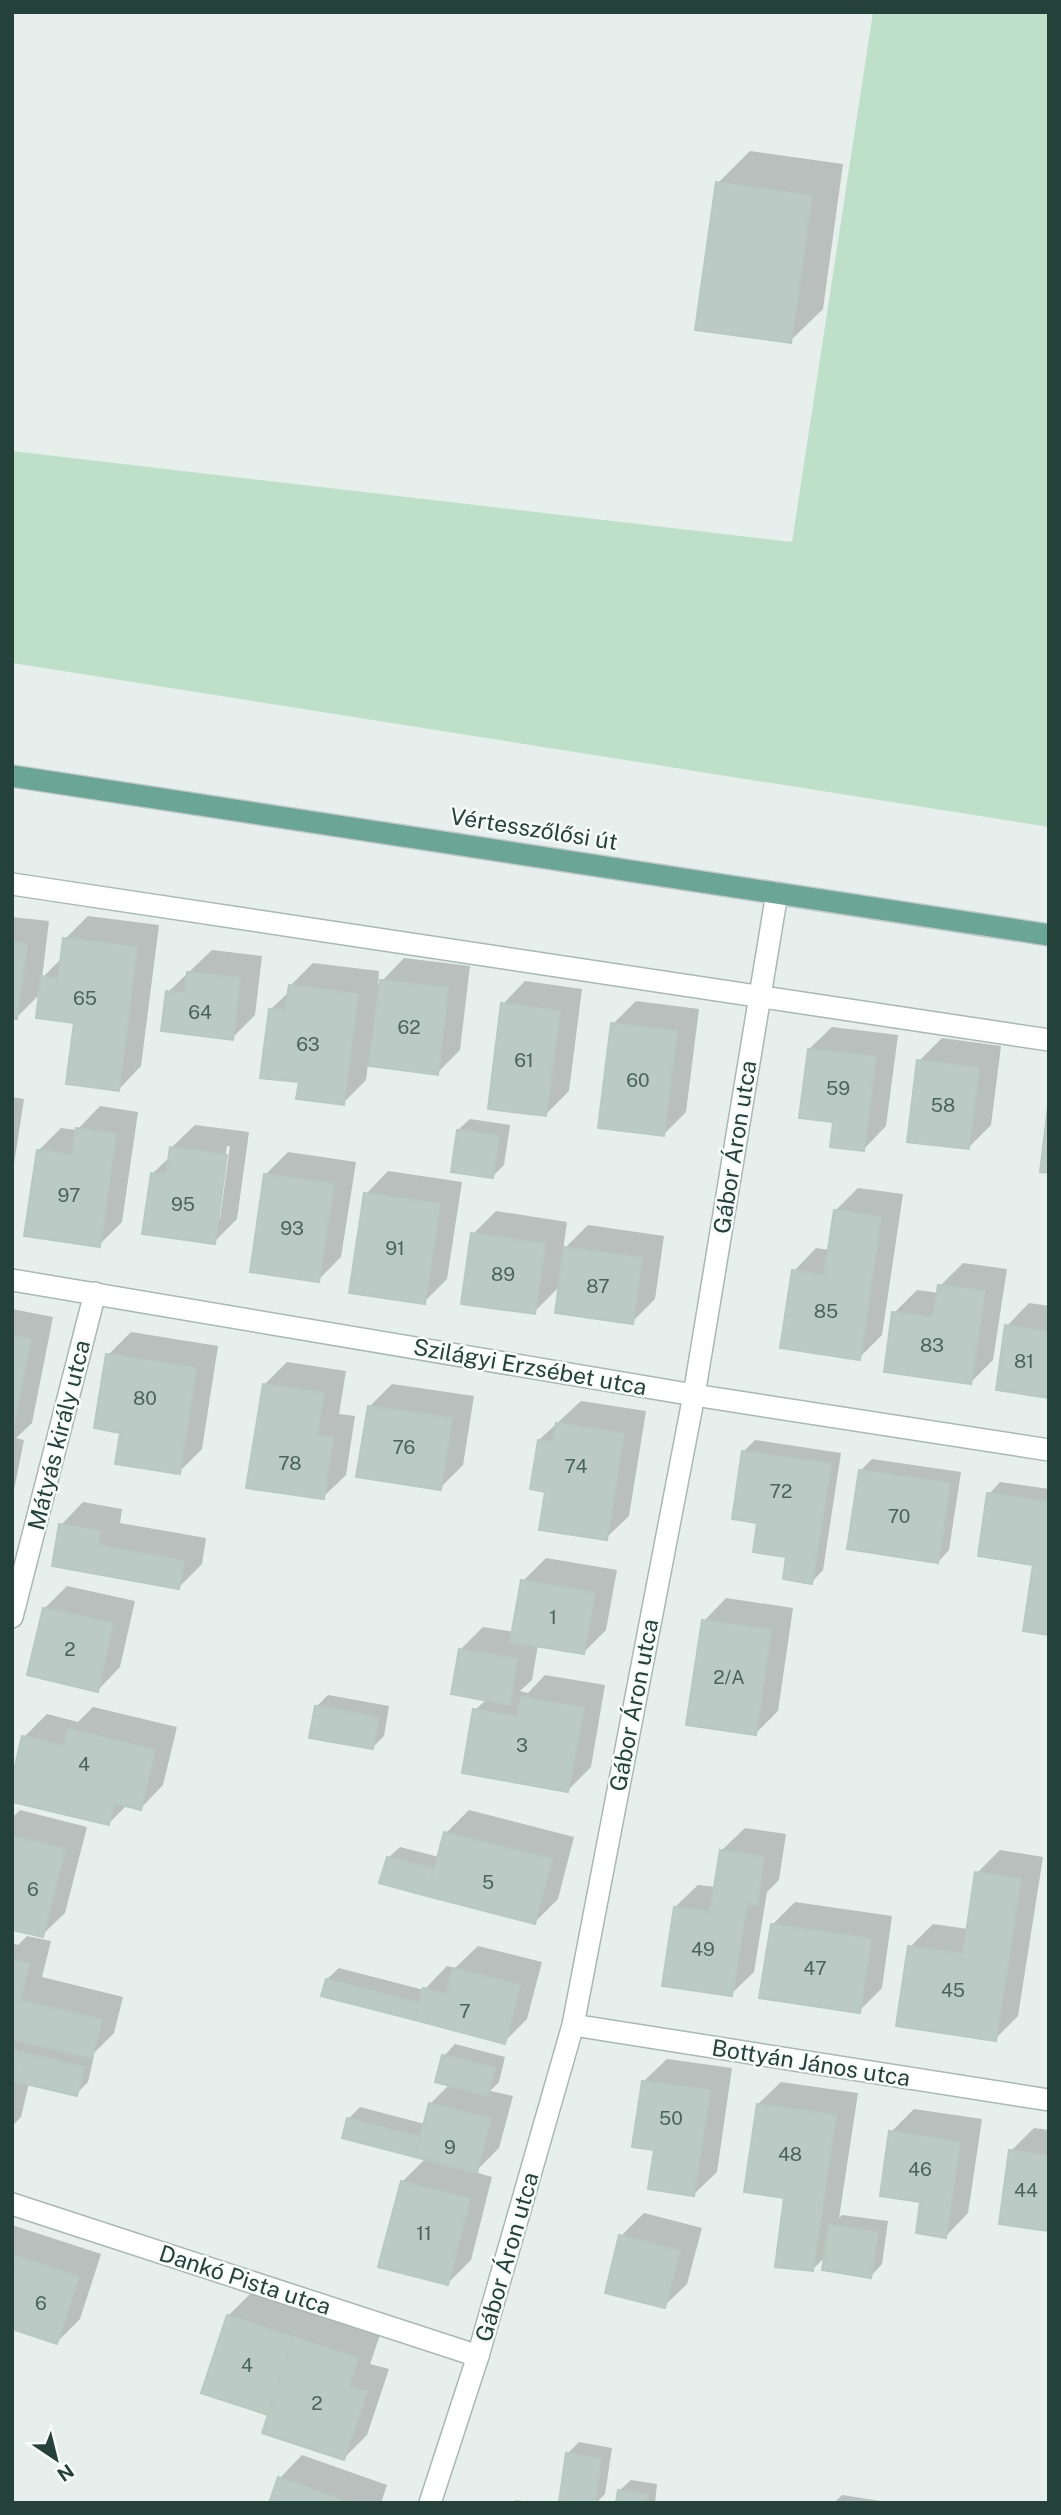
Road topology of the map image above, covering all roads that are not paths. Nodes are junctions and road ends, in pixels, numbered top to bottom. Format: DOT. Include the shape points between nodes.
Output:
graph roads {
  1 [pos="12,776"];
  2 [pos="12,884"];
  3 [pos="777,893"];
  4 [pos="1049,935"];
  5 [pos="760,997"];
  6 [pos="1049,1040"];
  7 [pos="12,1280"];
  8 [pos="95,1293"];
  9 [pos="694,1395"];
  10 [pos="1049,1450"];
  11 [pos="12,1617"];
  12 [pos="573,2025"];
  13 [pos="1049,2100"];
  14 [pos="12,2204"];
  15 [pos="478,2356"];
  16 [pos="430,2503"];
  1 -- 3 [label="main road, Vértesszőlősi út"];
  2 -- 5 [label="street"];
  3 -- 4 [label="main road, Vértesszőlősi út"];
  3 -- 5 [label="street, Gábor Áron utca"];
  5 -- 6 [label="street"];
  5 -- 9 [label="street, Gábor Áron utca"];
  7 -- 8 [label="street, Szilágyi Erzsébet utca"];
  8 -- 9 [label="street, Szilágyi Erzsébet utca"];
  8 -- 11 [label="street, Mátyás király utca"];
  9 -- 10 [label="street, Szilágyi Erzsébet utca"];
  9 -- 12 [label="street, Gábor Áron utca"];
  12 -- 13 [label="street, Bottyán János utca"];
  12 -- 15 [label="street, Gábor Áron utca"];
  14 -- 15 [label="street, Dankó Pista utca"];
  15 -- 16 [label="street, Gábor Áron utca"];
}
